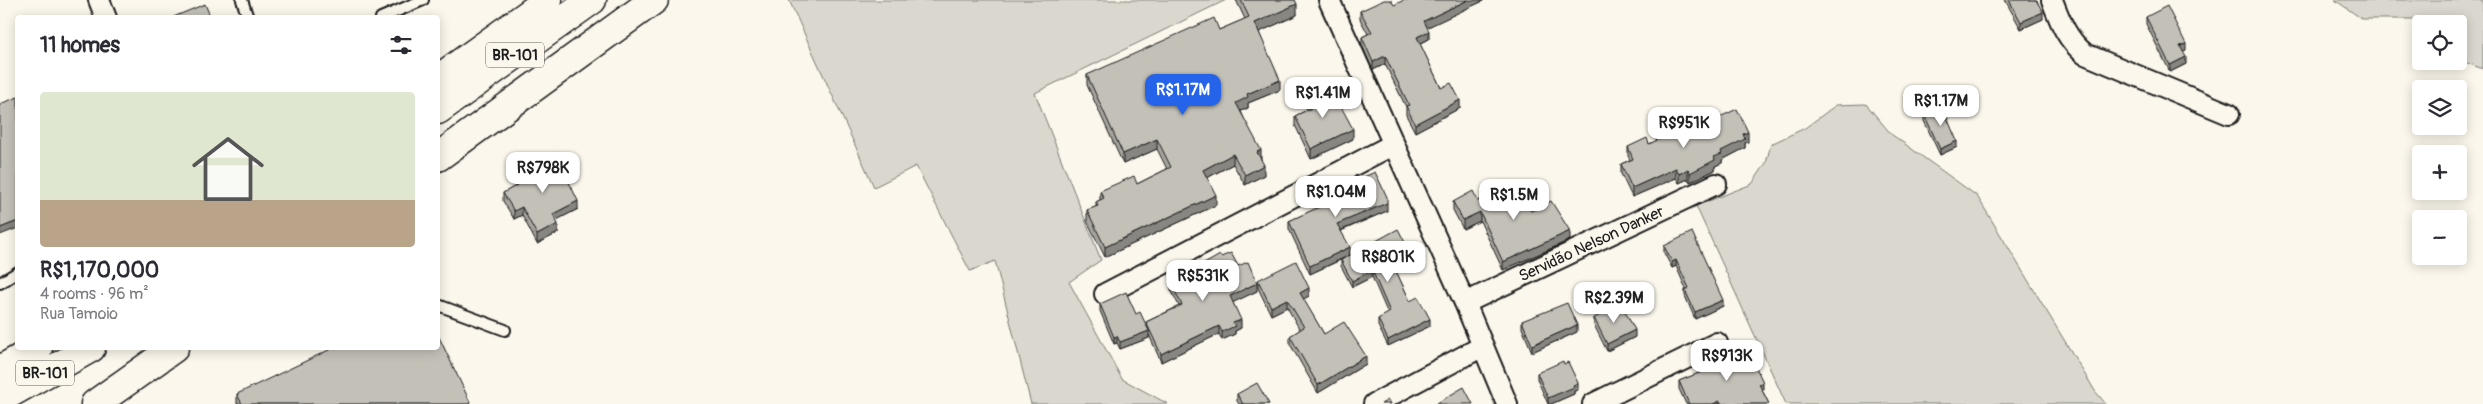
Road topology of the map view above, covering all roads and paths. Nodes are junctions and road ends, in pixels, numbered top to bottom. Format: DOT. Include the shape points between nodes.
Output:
graph roads {
  1 [pos="99,0"];
  2 [pos="242,0"];
  3 [pos="423,0"];
  4 [pos="548,0"];
  5 [pos="592,0"];
  6 [pos="654,0"];
  7 [pos="1329,0"];
  8 [pos="2052,0"];
  9 [pos="105,15"];
  10 [pos="247,15"];
  11 [pos="388,15"];
  12 [pos="440,78"];
  13 [pos="440,109"];
  14 [pos="2229,114"];
  15 [pos="1394,144"];
  16 [pos="440,156"];
  17 [pos="1716,184"];
  18 [pos="15,274"];
  19 [pos="0,283"];
  20 [pos="1105,294"];
  21 [pos="1465,303"];
  22 [pos="440,306"];
  23 [pos="505,330"];
  24 [pos="1717,343"];
  25 [pos="1483,346"];
  26 [pos="35,350"];
  27 [pos="86,350"];
  28 [pos="171,350"];
  29 [pos="0,370"];
  30 [pos="0,399"];
  31 [pos="95,404"];
  32 [pos="1374,404"];
  33 [pos="1507,404"];
  34 [pos="1592,404"];
  1 -- 9 [label="street"];
  2 -- 10 [label="lane"];
  3 -- 11 [label="lane"];
  4 -- 12 [label="main road, BR-101"];
  5 -- 13 [label="main road, BR-101"];
  6 -- 16 [label="main road"];
  7 -- 15 [label="street"];
  8 -- 14 [label="street" via="2065,32 2085,54"];
  15 -- 20 [label="street"];
  15 -- 21 [label="street"];
  17 -- 21 [label="street, Servidão Nelson Danker"];
  18 -- 19 [label="lane"];
  21 -- 25 [label="street"];
  22 -- 23 [label="lane"];
  24 -- 34 [label="street"];
  25 -- 32 [label="street"];
  25 -- 33 [label="street"];
  26 -- 29 [label="main road, BR-101"];
  27 -- 30 [label="main road, BR-101"];
  28 -- 31 [label="main road"];
}
